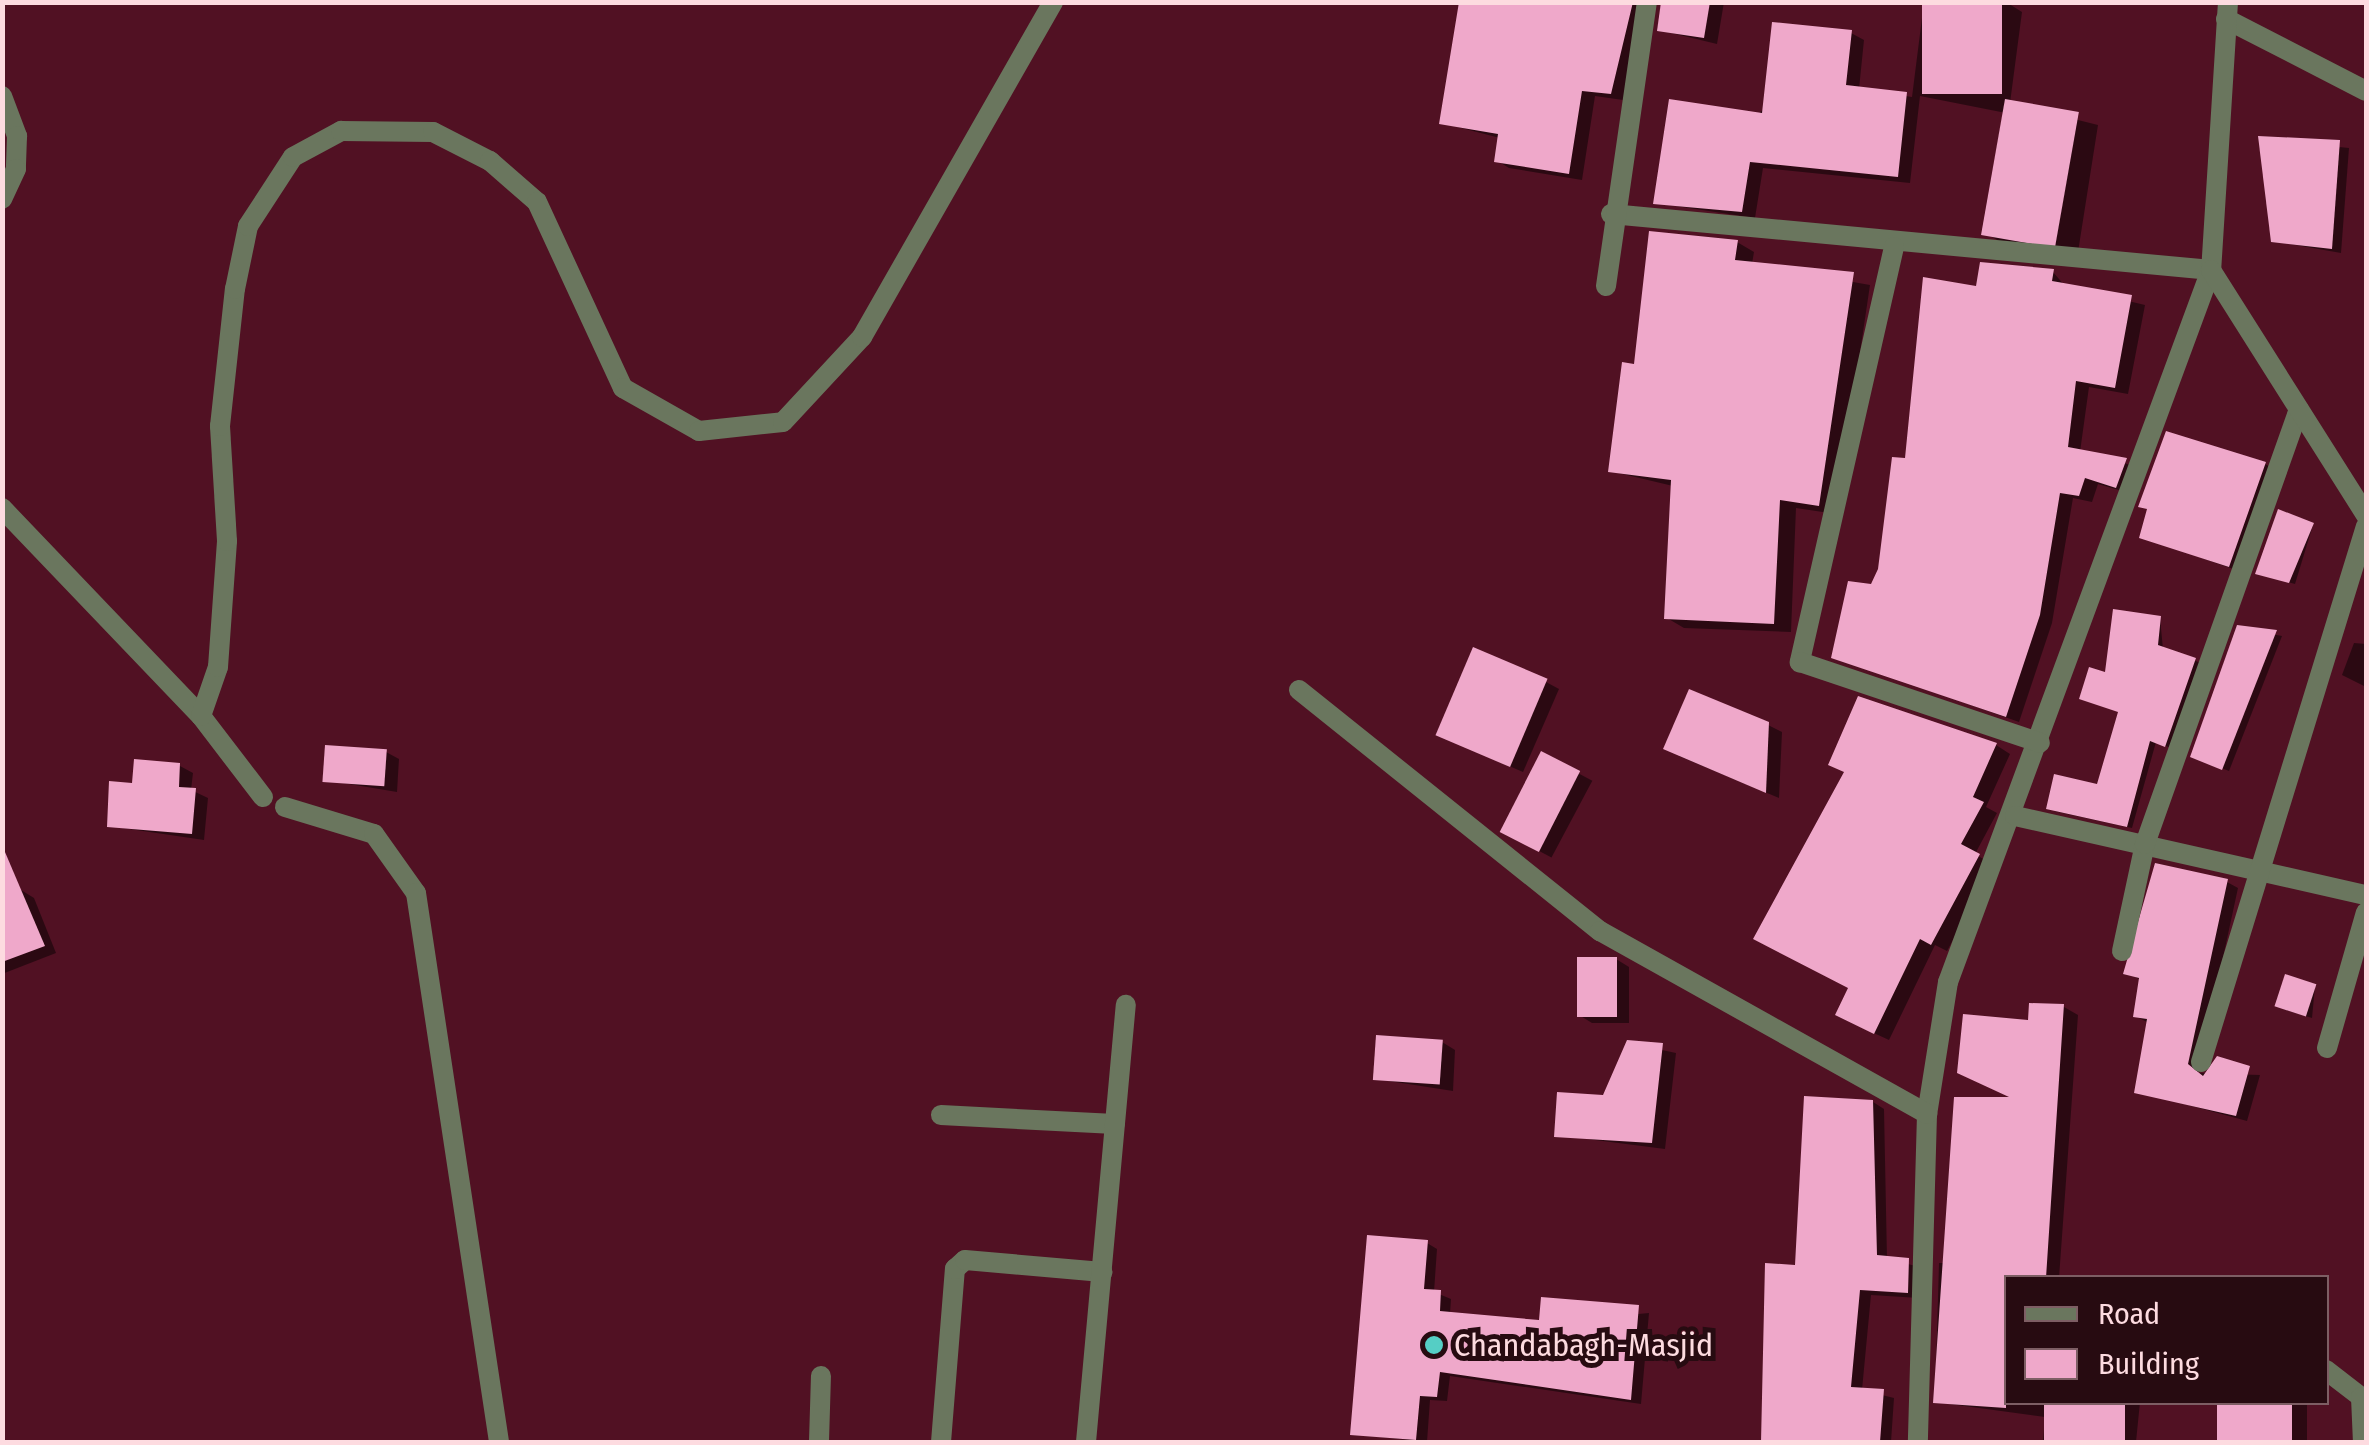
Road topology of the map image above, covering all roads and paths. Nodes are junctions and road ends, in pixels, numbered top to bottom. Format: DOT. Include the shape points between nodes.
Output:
graph roads {
  1 [pos="1052,2"];
  2 [pos="1648,2"];
  3 [pos="2227,11"];
  4 [pos="2366,92"];
  5 [pos="2,96"];
  6 [pos="2,199"];
  7 [pos="1612,214"];
  8 [pos="1894,247"];
  9 [pos="2211,270"];
  10 [pos="1606,286"];
  11 [pos="2299,410"];
  12 [pos="2,508"];
  13 [pos="2366,514"];
  14 [pos="2366,526"];
  15 [pos="1300,690"];
  16 [pos="202,716"];
  17 [pos="2040,743"];
  18 [pos="263,797"];
  19 [pos="284,807"];
  20 [pos="2016,816"];
  21 [pos="2144,844"];
  22 [pos="2260,870"];
  23 [pos="2366,894"];
  24 [pos="2366,912"];
  25 [pos="2122,951"];
  26 [pos="1126,1005"];
  27 [pos="2327,1048"];
  28 [pos="2201,1062"];
  29 [pos="1927,1114"];
  30 [pos="941,1115"];
  31 [pos="1116,1124"];
  32 [pos="1102,1272"];
  33 [pos="2329,1372"];
  34 [pos="821,1376"];
  35 [pos="500,1442"];
  36 [pos="819,1442"];
  37 [pos="941,1442"];
  38 [pos="1086,1442"];
  39 [pos="1918,1442"];
  40 [pos="2363,1442"];
  1 -- 16 [label="street" via="862,338 784,422 699,432 622,388 537,202 490,160 434,132 341,131 293,157 248,226 235,289 220,426 227,542 219,649"];
  2 -- 7 [label="street"];
  3 -- 4 [label="street"];
  3 -- 9 [label="street"];
  5 -- 6 [label="street" via="16,153"];
  7 -- 8 [label="street"];
  7 -- 10 [label="street"];
  8 -- 9 [label="street"];
  8 -- 17 [label="street" via="1800,662"];
  9 -- 11 [label="street"];
  9 -- 17 [label="street"];
  11 -- 13 [label="street"];
  11 -- 21 [label="street"];
  12 -- 16 [label="street"];
  14 -- 22 [label="street"];
  15 -- 29 [label="street" via="1600,932"];
  16 -- 18 [label="street"];
  17 -- 20 [label="street"];
  19 -- 35 [label="street" via="374,834 416,893"];
  20 -- 21 [label="street"];
  20 -- 29 [label="street" via="1948,982"];
  21 -- 22 [label="street"];
  21 -- 25 [label="street"];
  22 -- 23 [label="street"];
  22 -- 28 [label="street"];
  24 -- 27 [label="street"];
  26 -- 31 [label="street"];
  29 -- 39 [label="street"];
  30 -- 31 [label="street"];
  31 -- 32 [label="street"];
  32 -- 37 [label="street" via="964,1260 955,1268"];
  32 -- 38 [label="street"];
  33 -- 40 [label="street" via="2362,1397"];
  34 -- 36 [label="street"];
}
